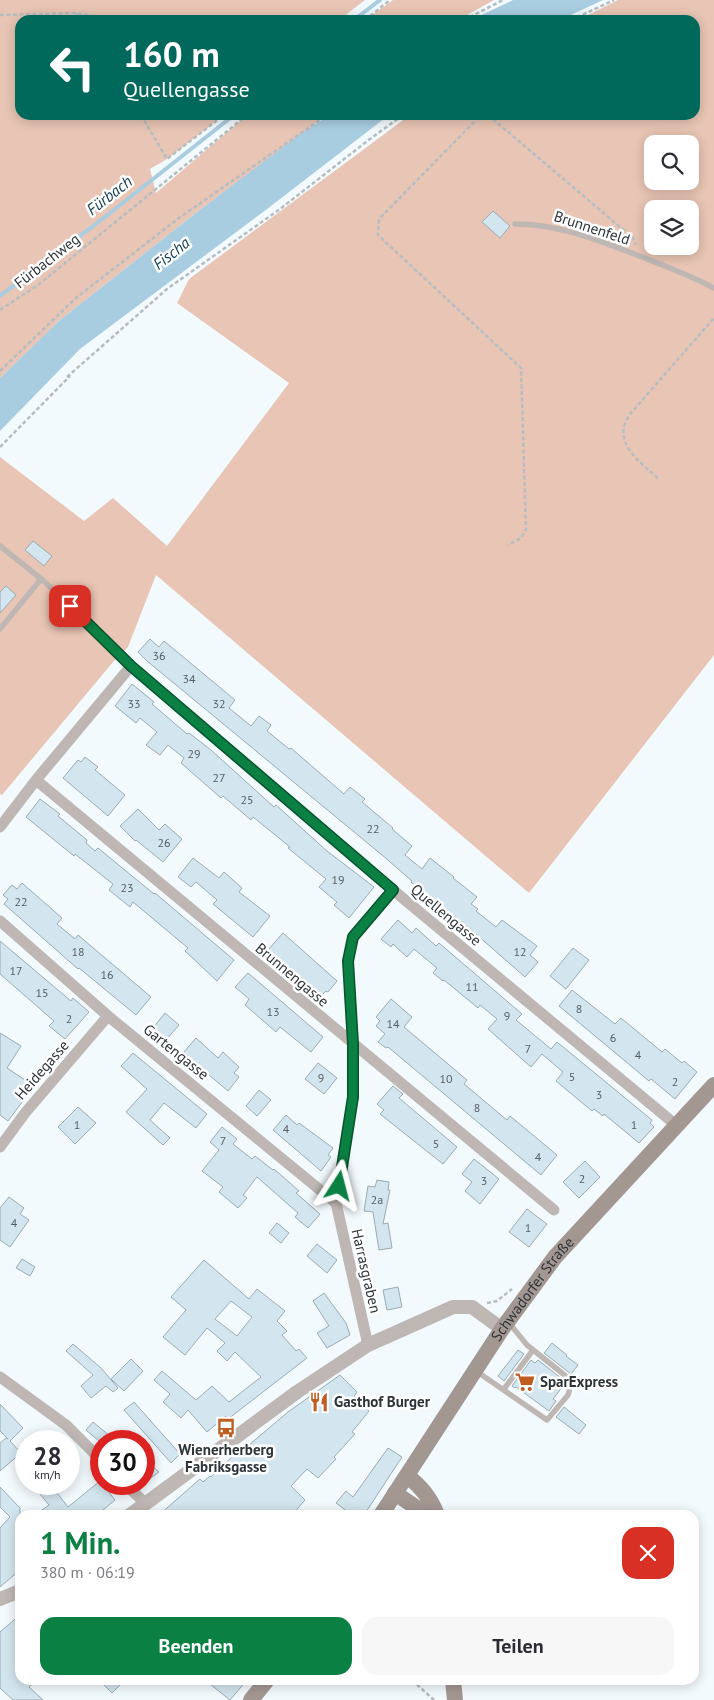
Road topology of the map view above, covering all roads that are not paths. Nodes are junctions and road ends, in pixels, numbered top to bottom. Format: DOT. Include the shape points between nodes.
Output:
graph roads {
  1 [pos="515,224"];
  2 [pos="714,288"];
  3 [pos="0,546"];
  4 [pos="43,580"];
  5 [pos="0,629"];
  6 [pos="131,666"];
  7 [pos="36,780"];
  8 [pos="0,827"];
  9 [pos="393,890"];
  10 [pos="0,921"];
  11 [pos="108,1016"];
  12 [pos="353,1044"];
  13 [pos="714,1085"];
  14 [pos="676,1126"];
  15 [pos="0,1147"];
  16 [pos="336,1203"];
  17 [pos="554,1210"];
  18 [pos="505,1325"];
  19 [pos="368,1345"];
  20 [pos="533,1350"];
  21 [pos="476,1370"];
  22 [pos="0,1377"];
  23 [pos="504,1390"];
  24 [pos="90,1449"];
  25 [pos="407,1476"];
  26 [pos="396,1493"];
  27 [pos="137,1495"];
  28 [pos="145,1503"];
  29 [pos="136,1510"];
  30 [pos="384,1510"];
  31 [pos="420,1510"];
  32 [pos="435,1510"];
  33 [pos="15,1593"];
  34 [pos="0,1599"];
  35 [pos="263,1685"];
  36 [pos="454,1685"];
  37 [pos="251,1700"];
  38 [pos="455,1700"];
  1 -- 2 [label="lane, Brunnenfeld" via="552,227 582,235"];
  3 -- 4 [label="lane, Quellengasse"];
  4 -- 5 [label="lane"];
  4 -- 6 [label="lane, Quellengasse"];
  6 -- 7 [label="street"];
  6 -- 9 [label="street, Quellengasse"];
  7 -- 8 [label="street"];
  7 -- 12 [label="street, Brunnengasse"];
  9 -- 12 [label="street, Harrasgraben" via="353,937 348,961"];
  9 -- 14 [label="street, Quellengasse"];
  10 -- 11 [label="street, Gartengasse"];
  11 -- 15 [label="street, Heidegasse"];
  11 -- 16 [label="street, Gartengasse"];
  12 -- 16 [label="street, Harrasgraben" via="353,1097"];
  12 -- 17 [label="street, Brunnengasse"];
  13 -- 14 [label="main road, Schwadorfer Straße"];
  14 -- 18 [label="main road, Schwadorfer Straße" via="576,1232"];
  16 -- 19 [label="street, Harrasgraben"];
  18 -- 19 [label="street" via="472,1307 454,1307"];
  18 -- 20 [label="lane"];
  18 -- 21 [label="main road, Schwadorfer Straße"];
  19 -- 28 [label="street" via="297,1392"];
  20 -- 23 [label="lane"];
  20 -- 23 [label="lane" via="572,1380 568,1395 547,1420"];
  21 -- 23 [label="lane"];
  21 -- 25 [label="main road, Schwadorfer Straße"];
  22 -- 24 [label="street" via="66,1425"];
  25 -- 26 [label="main road, Schwadorfer Straße"];
  25 -- 32 [label="main road" via="429,1498"];
  26 -- 30 [label="main road, Schwadorfer Straße"];
  26 -- 31 [label="main road"];
  27 -- 28 [label="street"];
  28 -- 29 [label="street"];
  33 -- 34 [label="street"];
  35 -- 37 [label="main road"];
  36 -- 38 [label="main road"];
}
